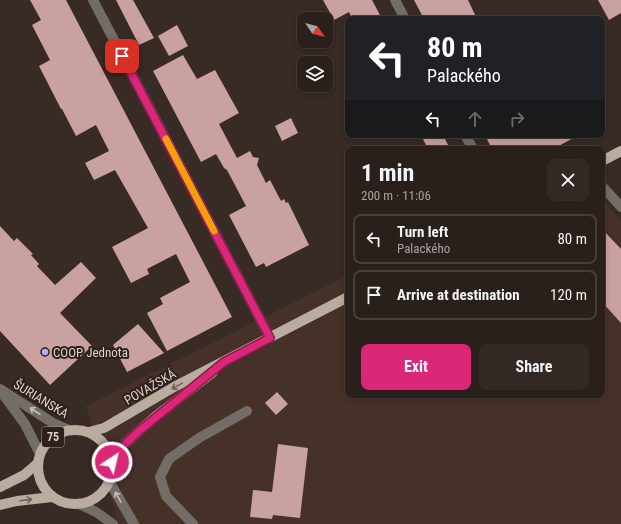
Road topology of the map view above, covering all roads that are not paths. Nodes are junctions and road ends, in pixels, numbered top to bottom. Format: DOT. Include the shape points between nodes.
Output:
graph roads {
  1 [pos="93,0"];
  2 [pos="395,0"];
  3 [pos="403,16"];
  4 [pos="621,151"];
  5 [pos="605,159"];
  6 [pos="605,189"];
  7 [pos="621,207"];
  8 [pos="345,298"];
  9 [pos="270,338"];
  10 [pos="224,362"];
  11 [pos="0,389"];
  12 [pos="247,411"];
  13 [pos="69,430"];
  14 [pos="89,432"];
  15 [pos="39,458"];
  16 [pos="112,462"];
  17 [pos="109,482"];
  18 [pos="0,487"];
  19 [pos="52,497"];
  20 [pos="79,504"];
  21 [pos="0,505"];
  22 [pos="113,524"];
  23 [pos="134,524"];
  24 [pos="193,524"];
  1 -- 9 [label="street"];
  2 -- 3 [label="street"];
  4 -- 5 [label="main road"];
  6 -- 7 [label="street"];
  8 -- 9 [label="main road, POVAŽSKÁ / 75"];
  9 -- 10 [label="main road, POVAŽSKÁ / 75"];
  10 -- 14 [label="main road, POVAŽSKÁ / 75, one-way" via="104,428"];
  10 -- 16 [label="main road, POVAŽSKÁ / 75" via="139,431 123,446"];
  13 -- 11 [label="street, ŠURIANSKA, one-way" via="53,423"];
  11 -- 15 [label="street, ŠURIANSKA" via="24,424"];
  12 -- 24 [label="street" via="199,438 169,459 160,477 166,496"];
  13 -- 14 [label="main road, 75"];
  13 -- 15 [label="main road, 75" via="51,438 44,445"];
  14 -- 16 [label="main road" via="104,444"];
  15 -- 18 [label="main road, 75" via="24,475"];
  15 -- 19 [label="main road, 75" via="40,482"];
  16 -- 17 [label="main road, 75"];
  17 -- 20 [label="main road" via="97,497"];
  23 -- 17 [label="street, one-way"];
  19 -- 20 [label="main road" via="65,503"];
  21 -- 19 [label="main road, one-way"];
  20 -- 22 [label="street"];
}
